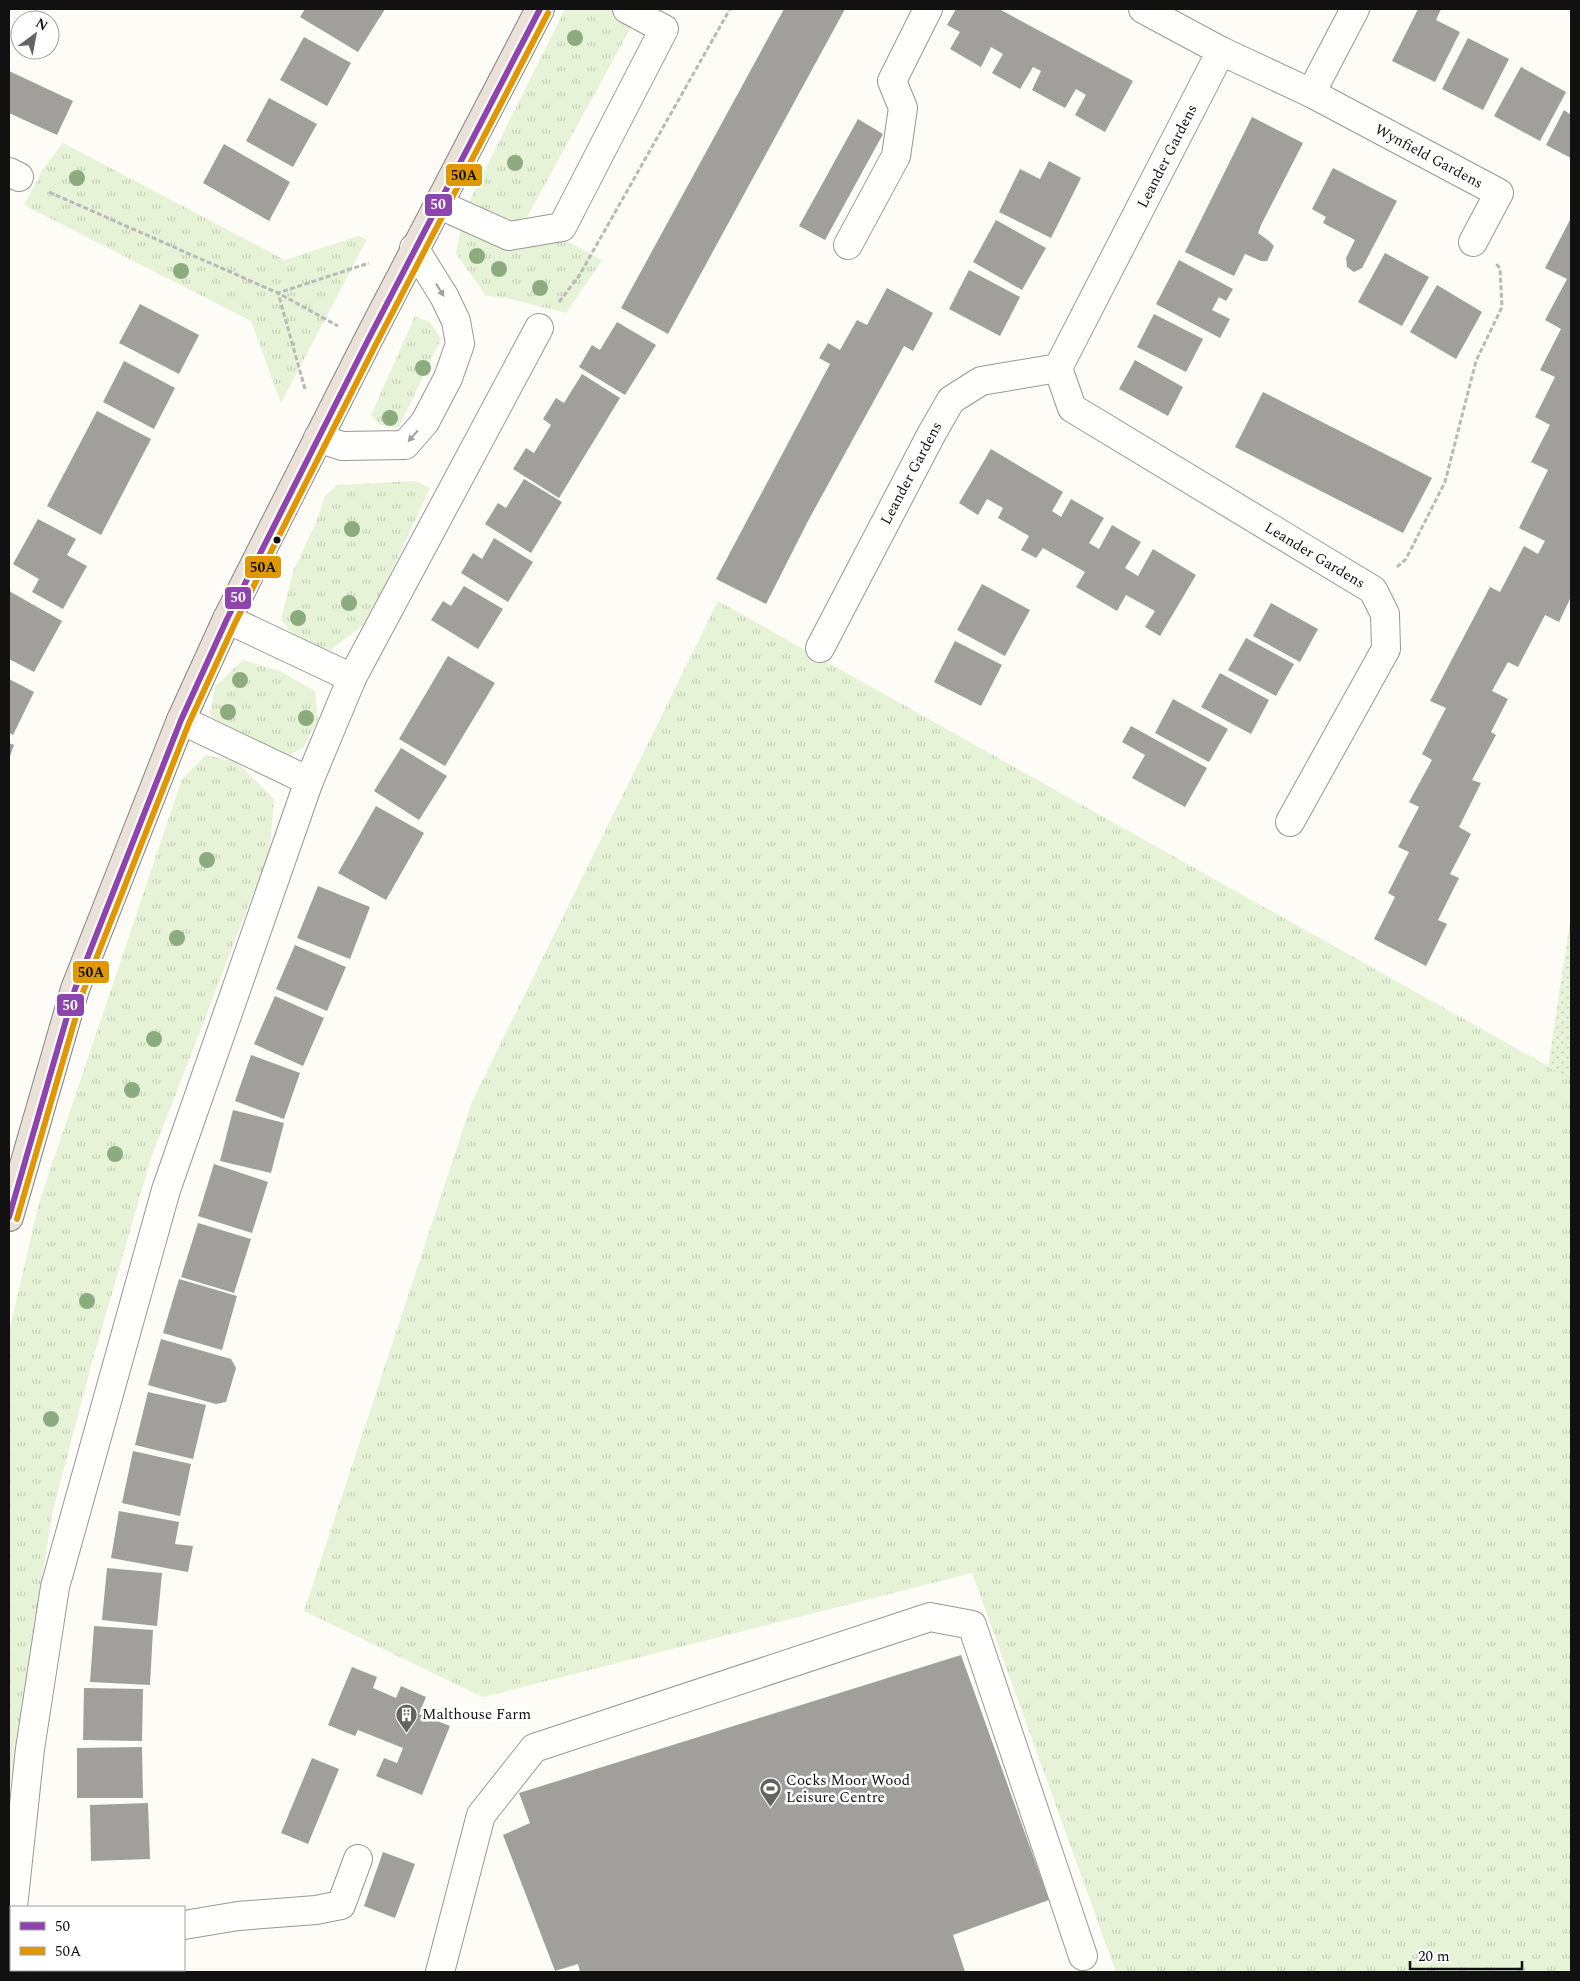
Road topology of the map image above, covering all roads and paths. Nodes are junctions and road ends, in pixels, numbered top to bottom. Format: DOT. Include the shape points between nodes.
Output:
graph roads {
  1 [pos="540,9"];
  2 [pos="627,9"];
  3 [pos="730,9"];
  4 [pos="928,9"];
  5 [pos="1143,9"];
  6 [pos="1355,9"];
  7 [pos="1221,50"];
  8 [pos="1311,93"];
  9 [pos="14,174"];
  10 [pos="438,204"];
  11 [pos="1473,242"];
  12 [pos="848,245"];
  13 [pos="414,248"];
  14 [pos="278,293"];
  15 [pos="539,328"];
  16 [pos="367,342"];
  17 [pos="1058,368"];
  18 [pos="318,438"];
  19 [pos="1373,590"];
  20 [pos="227,619"];
  21 [pos="820,648"];
  22 [pos="352,678"];
  23 [pos="181,720"];
  24 [pos="309,781"];
  25 [pos="1290,822"];
  26 [pos="9,1217"];
  27 [pos="358,1858"];
  28 [pos="13,1906"];
  29 [pos="185,1925"];
  30 [pos="1083,1956"];
  31 [pos="9,1967"];
  32 [pos="10,1972"];
  33 [pos="440,1972"];
  1 -- 10 [label="highway"];
  2 -- 10 [label="street" via="664,29 562,227 509,236"];
  3 -- 15 [label="path" via="579,276"];
  4 -- 12 [label="street" via="892,81 903,108 896,156"];
  5 -- 7 [label="street, Wynfield Gardens"];
  6 -- 8 [label="street"];
  7 -- 8 [label="street, Wynfield Gardens"];
  7 -- 17 [label="street, Leander Gardens"];
  8 -- 11 [label="street, Wynfield Gardens" via="1499,193"];
  9 -- 14 [label="path"];
  10 -- 13 [label="highway"];
  11 -- 19 [label="path" via="1500,268 1502,307 1476,360 1444,482 1406,559"];
  13 -- 14 [label="path"];
  13 -- 16 [label="highway"];
  13 -- 18 [label="street, one-way" via="456,321 460,344 448,378 425,422 405,445 342,446"];
  14 -- 16 [label="path"];
  14 -- 18 [label="path"];
  15 -- 22 [label="street"];
  16 -- 18 [label="highway"];
  17 -- 19 [label="street, Leander Gardens" via="1072,408"];
  17 -- 21 [label="street, Leander Gardens" via="981,381 951,400"];
  18 -- 20 [label="highway"];
  19 -- 25 [label="street, Leander Gardens" via="1385,614 1386,648"];
  20 -- 22 [label="street"];
  20 -- 23 [label="highway"];
  22 -- 24 [label="street"];
  23 -- 24 [label="street"];
  23 -- 26 [label="highway" via="75,989"];
  24 -- 28 [label="street" via="166,1190 55,1587 30,1750"];
  27 -- 29 [label="street" via="341,1904 316,1910 238,1916"];
  30 -- 33 [label="street" via="972,1625 930,1617 534,1748 481,1815"];
  31 -- 32 [label="street"];
}
